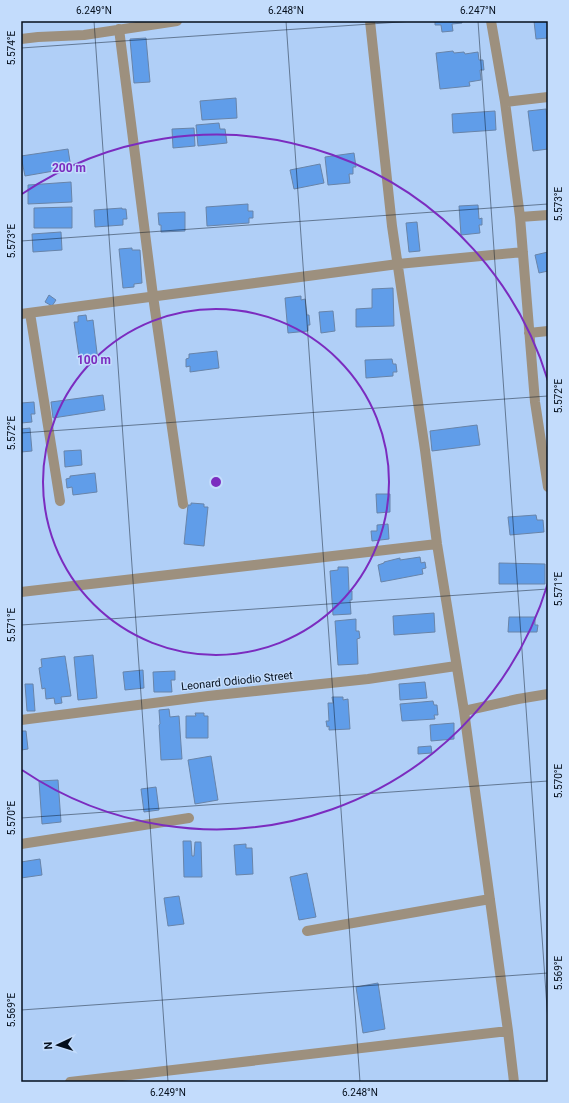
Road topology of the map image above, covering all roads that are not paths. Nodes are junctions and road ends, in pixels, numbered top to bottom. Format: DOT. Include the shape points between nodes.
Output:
graph roads {
  1 [pos="177,21"];
  2 [pos="370,21"];
  3 [pos="491,21"];
  4 [pos="119,29"];
  5 [pos="21,39"];
  6 [pos="548,97"];
  7 [pos="505,102"];
  8 [pos="548,215"];
  9 [pos="520,217"];
  10 [pos="523,252"];
  11 [pos="398,264"];
  12 [pos="153,296"];
  13 [pos="25,313"];
  14 [pos="548,331"];
  15 [pos="529,333"];
  16 [pos="548,487"];
  17 [pos="60,501"];
  18 [pos="183,504"];
  19 [pos="437,544"];
  20 [pos="21,592"];
  21 [pos="456,666"];
  22 [pos="548,694"];
  23 [pos="464,711"];
  24 [pos="21,720"];
  25 [pos="189,818"];
  26 [pos="21,844"];
  27 [pos="490,899"];
  28 [pos="307,931"];
  29 [pos="508,1031"];
  30 [pos="70,1082"];
  31 [pos="514,1082"];
  1 -- 4 [label="street"];
  2 -- 11 [label="street"];
  3 -- 7 [label="street"];
  4 -- 5 [label="street" via="84,35"];
  4 -- 12 [label="street"];
  6 -- 7 [label="street"];
  7 -- 9 [label="street"];
  8 -- 9 [label="street"];
  9 -- 10 [label="street"];
  10 -- 11 [label="street"];
  10 -- 15 [label="street"];
  11 -- 12 [label="street"];
  11 -- 19 [label="street"];
  12 -- 13 [label="street"];
  12 -- 18 [label="street"];
  13 -- 17 [label="street"];
  14 -- 15 [label="street"];
  15 -- 16 [label="street" via="535,402"];
  19 -- 20 [label="street"];
  19 -- 21 [label="street"];
  21 -- 23 [label="street"];
  21 -- 24 [label="street, Leonard Odiodio Street" via="368,679"];
  22 -- 23 [label="street"];
  23 -- 27 [label="street"];
  25 -- 26 [label="street"];
  27 -- 28 [label="street"];
  27 -- 29 [label="street"];
  29 -- 30 [label="street"];
  29 -- 31 [label="street"];
}
